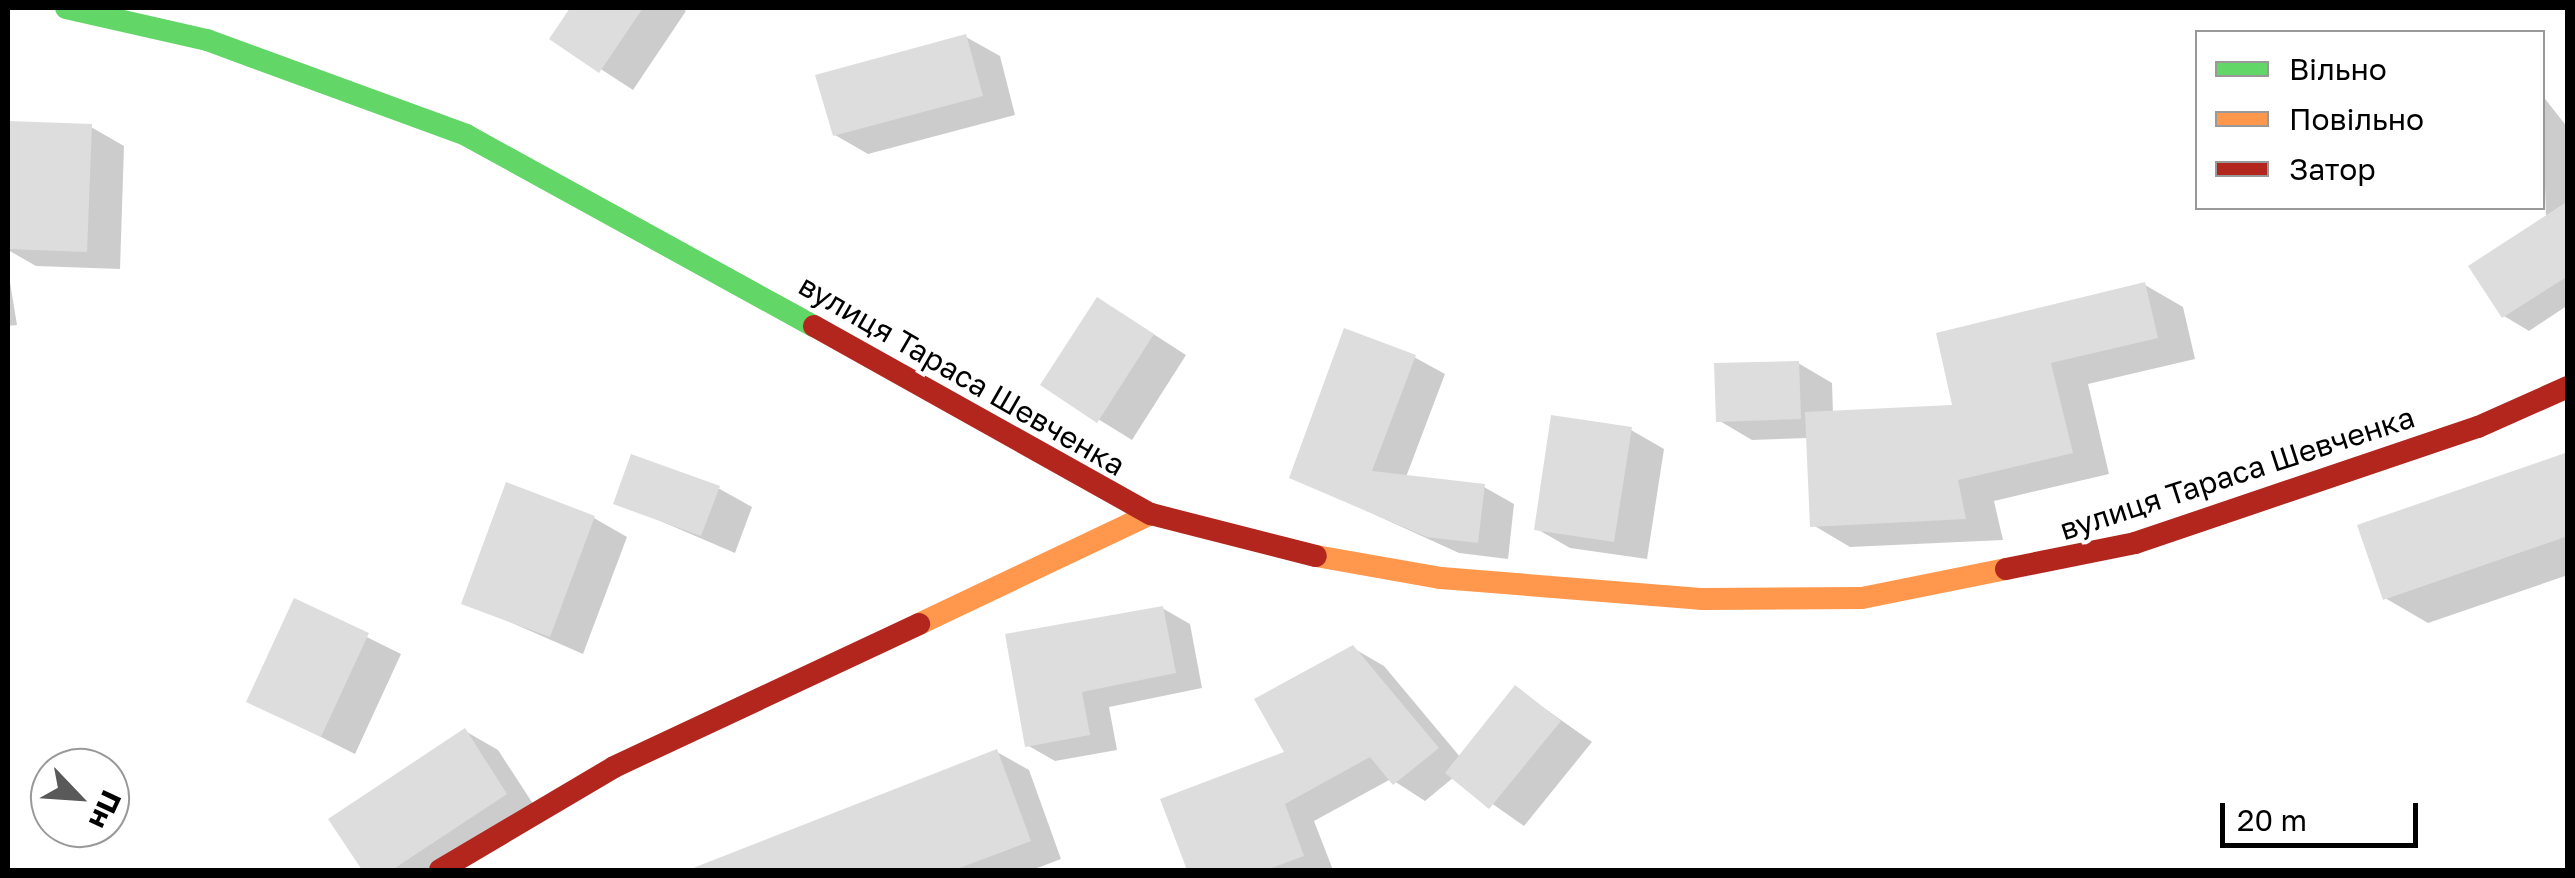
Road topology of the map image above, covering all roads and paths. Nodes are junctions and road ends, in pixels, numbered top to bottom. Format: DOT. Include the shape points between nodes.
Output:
graph roads {
  1 [pos="66,8"];
  2 [pos="2568,387"];
  3 [pos="1150,514"];
  4 [pos="440,870"];
  1 -- 3 [label="street, вулиця Тараса Шевченка" via="207,40 466,135 602,202 1050,466"];
  2 -- 3 [label="street, вулиця Тараса Шевченка" via="2478,427 2135,543 1862,598 1704,599 1441,578 1239,542"];
  3 -- 4 [label="street" via="614,767"];
}
